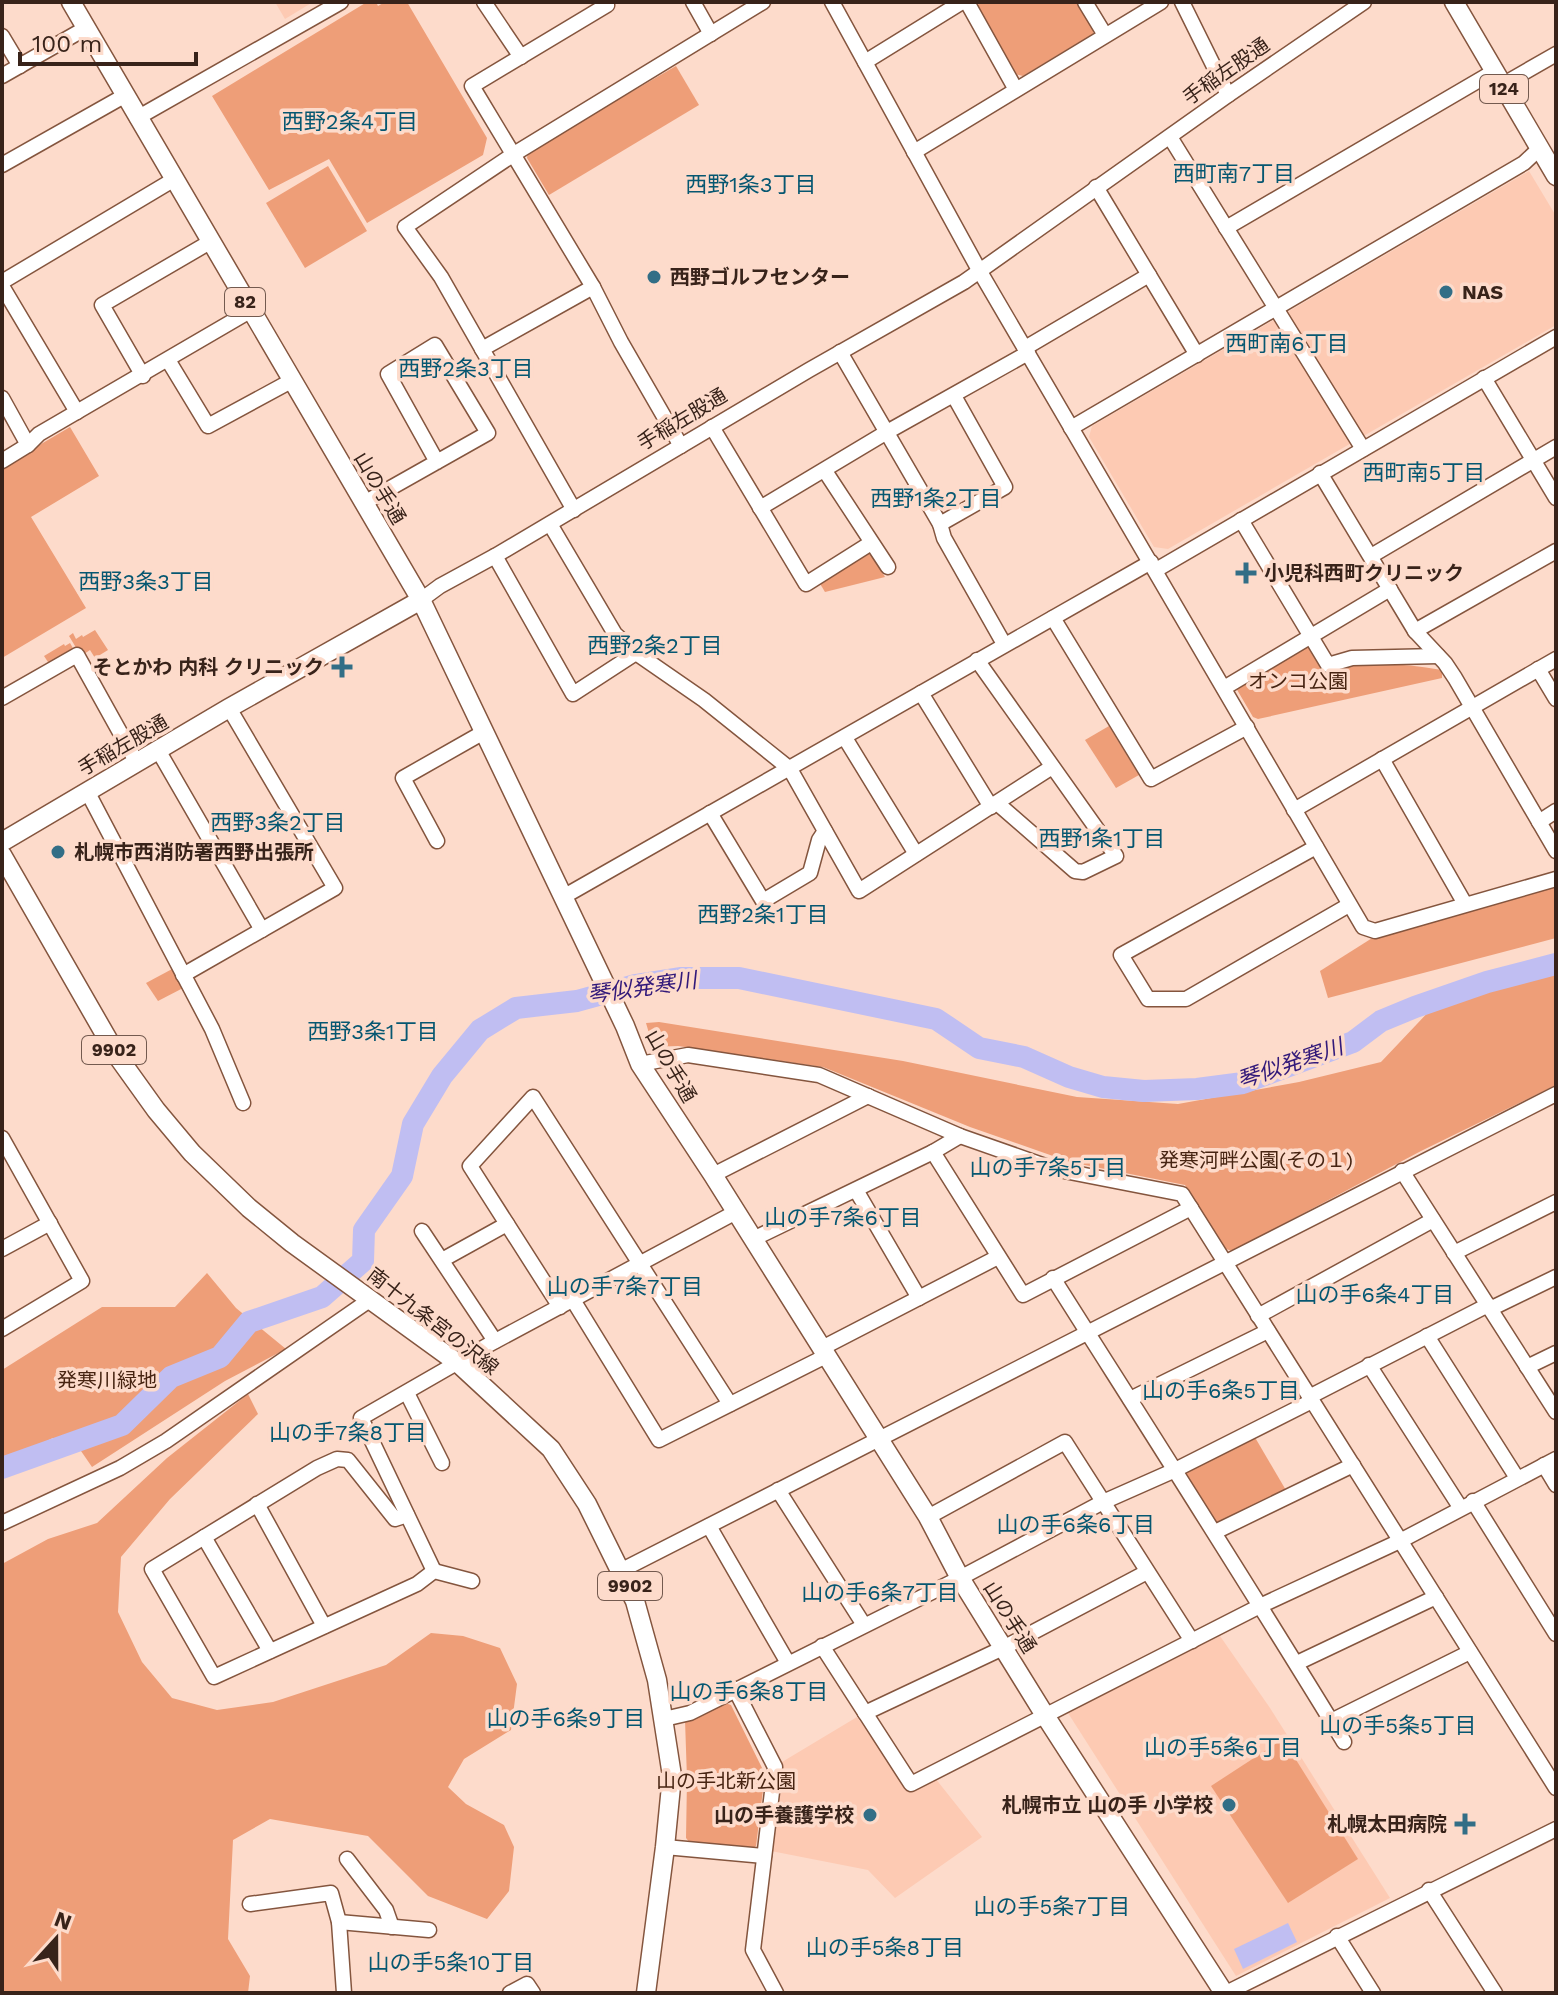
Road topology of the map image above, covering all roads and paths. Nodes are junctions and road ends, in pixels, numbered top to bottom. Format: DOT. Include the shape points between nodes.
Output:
graph roads {
  1 [pos="71,2"];
  2 [pos="341,2"];
  3 [pos="484,2"];
  4 [pos="606,2"];
  5 [pos="693,2"];
  6 [pos="763,2"];
  7 [pos="832,2"];
  8 [pos="965,2"];
  9 [pos="1085,2"];
  10 [pos="1161,2"];
  11 [pos="1182,2"];
  12 [pos="1364,2"];
  13 [pos="1454,2"];
  14 [pos="86,28"];
  15 [pos="711,34"];
  16 [pos="1105,35"];
  17 [pos="2,36"];
  18 [pos="1556,54"];
  19 [pos="521,57"];
  20 [pos="865,62"];
  21 [pos="20,66"];
  22 [pos="2,76"];
  23 [pos="1497,78"];
  24 [pos="1015,88"];
  25 [pos="1228,95"];
  26 [pos="124,96"];
  27 [pos="137,118"];
  28 [pos="1170,137"];
  29 [pos="1540,148"];
  30 [pos="914,152"];
  31 [pos="514,154"];
  32 [pos="2,165"];
  33 [pos="1556,176"];
  34 [pos="173,180"];
  35 [pos="1096,187"];
  36 [pos="1226,228"];
  37 [pos="210,242"];
  38 [pos="979,270"];
  39 [pos="1149,275"];
  40 [pos="2,284"];
  41 [pos="593,287"];
  42 [pos="1275,308"];
  43 [pos="250,311"];
  44 [pos="1556,337"];
  45 [pos="482,349"];
  46 [pos="1026,351"];
  47 [pos="840,352"];
  48 [pos="1197,355"];
  49 [pos="168,360"];
  50 [pos="143,376"];
  51 [pos="1484,378"];
  52 [pos="291,381"];
  53 [pos="954,396"];
  54 [pos="2,398"];
  55 [pos="77,412"];
  56 [pos="712,427"];
  57 [pos="1071,428"];
  58 [pos="887,432"];
  59 [pos="28,445"];
  60 [pos="681,446"];
  61 [pos="1556,447"];
  62 [pos="1363,449"];
  63 [pos="1535,459"];
  64 [pos="2,461"];
  65 [pos="437,462"];
  66 [pos="825,471"];
  67 [pos="1320,473"];
  68 [pos="1556,498"];
  69 [pos="364,503"];
  70 [pos="760,508"];
  71 [pos="574,510"];
  72 [pos="1241,520"];
  73 [pos="550,524"];
  74 [pos="940,524"];
  75 [pos="871,543"];
  76 [pos="1556,551"];
  77 [pos="495,556"];
  78 [pos="1371,556"];
  79 [pos="1153,566"];
  80 [pos="888,567"];
  81 [pos="1390,589"];
  82 [pos="421,600"];
  83 [pos="1053,618"];
  84 [pos="1415,631"];
  85 [pos="1312,634"];
  86 [pos="1004,644"];
  87 [pos="636,653"];
  88 [pos="1438,656"];
  89 [pos="1556,659"];
  90 [pos="977,660"];
  91 [pos="1538,669"];
  92 [pos="1224,688"];
  93 [pos="921,693"];
  94 [pos="2,698"];
  95 [pos="1556,699"];
  96 [pos="229,708"];
  97 [pos="1471,708"];
  98 [pos="1247,727"];
  99 [pos="484,732"];
  100 [pos="845,738"];
  101 [pos="158,750"];
  102 [pos="1382,759"];
  103 [pos="137,763"];
  104 [pos="1052,767"];
  105 [pos="790,769"];
  106 [pos="87,791"];
  107 [pos="994,805"];
  108 [pos="1294,810"];
  109 [pos="1556,811"];
  110 [pos="710,813"];
  111 [pos="1539,822"];
  112 [pos="825,831"];
  113 [pos="437,841"];
  114 [pos="2,842"];
  115 [pos="1316,847"];
  116 [pos="1556,851"];
  117 [pos="916,854"];
  118 [pos="2,855"];
  119 [pos="1556,879"];
  120 [pos="563,897"];
  121 [pos="1465,904"];
  122 [pos="1349,905"];
  123 [pos="262,930"];
  124 [pos="183,975"];
  125 [pos="640,1064"];
  126 [pos="1556,1094"];
  127 [pos="868,1096"];
  128 [pos="243,1103"];
  129 [pos="960,1136"];
  130 [pos="2,1138"];
  131 [pos="933,1152"];
  132 [pos="9,1165"];
  133 [pos="1402,1171"];
  134 [pos="713,1175"];
  135 [pos="856,1190"];
  136 [pos="1556,1202"];
  137 [pos="1191,1208"];
  138 [pos="736,1212"];
  139 [pos="1433,1220"];
  140 [pos="50,1223"];
  141 [pos="507,1224"];
  142 [pos="422,1231"];
  143 [pos="753,1239"];
  144 [pos="2,1249"];
  145 [pos="1454,1253"];
  146 [pos="998,1257"];
  147 [pos="442,1260"];
  148 [pos="641,1263"];
  149 [pos="1224,1263"];
  150 [pos="1556,1277"];
  151 [pos="1053,1278"];
  152 [pos="919,1298"];
  153 [pos="371,1299"];
  154 [pos="566,1303"];
  155 [pos="1489,1307"];
  156 [pos="1258,1316"];
  157 [pos="2,1329"];
  158 [pos="1087,1331"];
  159 [pos="1268,1331"];
  160 [pos="1427,1336"];
  161 [pos="495,1341"];
  162 [pos="824,1352"];
  163 [pos="1556,1353"];
  164 [pos="459,1364"];
  165 [pos="1369,1365"];
  166 [pos="1527,1367"];
  167 [pos="407,1393"];
  168 [pos="1130,1399"];
  169 [pos="1310,1399"];
  170 [pos="730,1404"];
  171 [pos="1556,1412"];
  172 [pos="878,1439"];
  173 [pos="1550,1462"];
  174 [pos="442,1463"];
  175 [pos="1353,1465"];
  176 [pos="1173,1471"];
  177 [pos="1517,1478"];
  178 [pos="1556,1485"];
  179 [pos="778,1490"];
  180 [pos="1103,1502"];
  181 [pos="257,1504"];
  182 [pos="1466,1504"];
  183 [pos="407,1515"];
  184 [pos="928,1517"];
  185 [pos="2,1523"];
  186 [pos="709,1526"];
  187 [pos="1215,1532"];
  188 [pos="204,1537"];
  189 [pos="1400,1541"];
  190 [pos="622,1570"];
  191 [pos="434,1571"];
  192 [pos="1147,1572"];
  193 [pos="960,1578"];
  194 [pos="472,1581"];
  195 [pos="1436,1597"];
  196 [pos="1262,1605"];
  197 [pos="864,1625"];
  198 [pos="324,1626"];
  199 [pos="1556,1634"];
  200 [pos="1192,1641"];
  201 [pos="822,1646"];
  202 [pos="1003,1648"];
  203 [pos="270,1651"];
  204 [pos="1470,1652"];
  205 [pos="788,1663"];
  206 [pos="1297,1663"];
  207 [pos="735,1689"];
  208 [pos="865,1713"];
  209 [pos="1046,1717"];
  210 [pos="664,1719"];
  211 [pos="1331,1721"];
  212 [pos="1344,1742"];
  213 [pos="1556,1788"];
  214 [pos="1556,1829"];
  215 [pos="665,1847"];
  216 [pos="764,1856"];
  217 [pos="347,1859"];
  218 [pos="1429,1890"];
  219 [pos="250,1904"];
  220 [pos="339,1922"];
  221 [pos="392,1927"];
  222 [pos="429,1930"];
  223 [pos="1337,1936"];
  224 [pos="344,1993"];
  225 [pos="510,1993"];
  226 [pos="533,1993"];
  227 [pos="646,1993"];
  228 [pos="776,1993"];
  229 [pos="1225,1993"];
  230 [pos="1373,1993"];
  231 [pos="1495,1993"];
  1 -- 14 [label="main road, 山の手通 / 82"];
  2 -- 27 [label="street"];
  3 -- 19 [label="street"];
  4 -- 19 [label="street"];
  5 -- 15 [label="street"];
  6 -- 15 [label="street"];
  7 -- 20 [label="street"];
  8 -- 20 [label="street"];
  8 -- 24 [label="street"];
  9 -- 16 [label="street"];
  10 -- 16 [label="street"];
  11 -- 25 [label="street"];
  12 -- 25 [label="street, 手稲左股通"];
  13 -- 23 [label="main road, 124"];
  14 -- 21 [label="street"];
  14 -- 26 [label="main road, 山の手通 / 82"];
  15 -- 31 [label="street"];
  16 -- 24 [label="street"];
  17 -- 21 [label="street"];
  18 -- 23 [label="street"];
  19 -- 31 [label="street" via="472,86"];
  20 -- 30 [label="street"];
  21 -- 22 [label="street"];
  23 -- 29 [label="main road, 124"];
  23 -- 36 [label="street"];
  24 -- 30 [label="street"];
  25 -- 28 [label="street, 手稲左股通"];
  26 -- 27 [label="main road, 山の手通 / 82"];
  26 -- 32 [label="street"];
  27 -- 34 [label="main road, 山の手通 / 82"];
  28 -- 35 [label="street, 手稲左股通"];
  28 -- 36 [label="street"];
  29 -- 33 [label="main road, 124"];
  29 -- 42 [label="street" via="1524,163"];
  30 -- 38 [label="street"];
  31 -- 41 [label="street"];
  31 -- 45 [label="street" via="405,227"];
  34 -- 37 [label="main road, 山の手通 / 82"];
  34 -- 40 [label="street"];
  35 -- 38 [label="street, 手稲左股通"];
  35 -- 39 [label="street"];
  36 -- 42 [label="street"];
  37 -- 43 [label="main road, 山の手通 / 82"];
  37 -- 50 [label="street" via="102,305"];
  38 -- 46 [label="street"];
  38 -- 47 [label="street, 手稲左股通"];
  39 -- 46 [label="street"];
  39 -- 48 [label="street"];
  40 -- 55 [label="street"];
  41 -- 45 [label="street"];
  41 -- 60 [label="street"];
  42 -- 48 [label="street"];
  42 -- 62 [label="street"];
  43 -- 49 [label="street"];
  43 -- 52 [label="main road, 山の手通 / 82"];
  44 -- 51 [label="street"];
  45 -- 71 [label="street"];
  46 -- 53 [label="street"];
  46 -- 57 [label="street"];
  47 -- 56 [label="street, 手稲左股通"];
  47 -- 58 [label="street"];
  48 -- 57 [label="street"];
  49 -- 50 [label="street"];
  49 -- 52 [label="street" via="208,426"];
  50 -- 55 [label="street"];
  51 -- 62 [label="street"];
  51 -- 63 [label="street"];
  52 -- 69 [label="main road, 山の手通 / 82"];
  53 -- 58 [label="street"];
  53 -- 74 [label="street" via="1005,487"];
  54 -- 59 [label="street"];
  55 -- 59 [label="street"];
  56 -- 60 [label="street, 手稲左股通"];
  56 -- 70 [label="street"];
  57 -- 79 [label="street"];
  58 -- 66 [label="street"];
  58 -- 74 [label="street"];
  59 -- 64 [label="street"];
  60 -- 71 [label="street, 手稲左股通"];
  61 -- 63 [label="street"];
  62 -- 67 [label="street"];
  63 -- 68 [label="street"];
  63 -- 78 [label="street"];
  65 -- 65 [label="street" via="488,433 435,345 388,374"];
  65 -- 69 [label="street"];
  66 -- 70 [label="street"];
  66 -- 75 [label="street"];
  67 -- 72 [label="street"];
  67 -- 78 [label="street"];
  69 -- 82 [label="main road, 山の手通 / 82"];
  70 -- 75 [label="street" via="806,584"];
  71 -- 73 [label="street, 手稲左股通"];
  72 -- 79 [label="street"];
  72 -- 85 [label="street"];
  73 -- 77 [label="street, 手稲左股通"];
  73 -- 87 [label="street" via="615,634"];
  74 -- 86 [label="street"];
  75 -- 80 [label="street"];
  76 -- 84 [label="street"];
  77 -- 82 [label="street, 手稲左股通"];
  77 -- 87 [label="street" via="573,694"];
  78 -- 81 [label="street"];
  79 -- 83 [label="street"];
  79 -- 92 [label="street"];
  81 -- 84 [label="street"];
  81 -- 85 [label="street"];
  82 -- 96 [label="main road, 手稲左股通"];
  82 -- 99 [label="main road, 山の手通"];
  83 -- 86 [label="street"];
  83 -- 98 [label="street" via="1151,779"];
  84 -- 88 [label="street"];
  85 -- 88 [label="street" via="1328,665 1352,658"];
  85 -- 92 [label="street"];
  86 -- 90 [label="street"];
  87 -- 105 [label="street"];
  88 -- 97 [label="street"];
  89 -- 91 [label="street"];
  90 -- 93 [label="street"];
  90 -- 104 [label="street"];
  91 -- 95 [label="street"];
  91 -- 97 [label="street"];
  92 -- 98 [label="street"];
  93 -- 100 [label="street"];
  93 -- 107 [label="street"];
  94 -- 103 [label="street" via="77,655"];
  96 -- 101 [label="main road, 手稲左股通"];
  96 -- 123 [label="street" via="335,888"];
  97 -- 102 [label="street"];
  97 -- 111 [label="street"];
  98 -- 108 [label="street"];
  99 -- 113 [label="street" via="403,778"];
  99 -- 120 [label="main road, 山の手通"];
  100 -- 105 [label="street"];
  100 -- 117 [label="street"];
  101 -- 103 [label="main road, 手稲左股通"];
  101 -- 123 [label="street"];
  102 -- 108 [label="street"];
  102 -- 121 [label="street"];
  103 -- 106 [label="main road, 手稲左股通"];
  104 -- 107 [label="street"];
  104 -- 107 [label="street" via="1116,856 1075,871"];
  105 -- 110 [label="street"];
  105 -- 112 [label="street"];
  106 -- 114 [label="main road, 手稲左股通"];
  106 -- 124 [label="street"];
  107 -- 117 [label="street"];
  108 -- 115 [label="street"];
  109 -- 111 [label="street"];
  110 -- 112 [label="street" via="763,901 810,873"];
  110 -- 120 [label="street"];
  111 -- 116 [label="street"];
  112 -- 117 [label="street" via="859,891"];
  115 -- 122 [label="street"];
  115 -- 122 [label="street" via="1121,955 1148,999 1186,999"];
  118 -- 153 [label="main road, 南十九条宮の沢線 / 9902" via="118,1057 156,1110 192,1153 261,1218"];
  119 -- 121 [label="street"];
  120 -- 125 [label="main road, 山の手通"];
  121 -- 122 [label="street" via="1375,931 1363,927"];
  123 -- 124 [label="street"];
  124 -- 128 [label="street"];
  125 -- 127 [label="street" via="688,1055 819,1075"];
  125 -- 134 [label="main road, 山の手通"];
  126 -- 133 [label="street"];
  127 -- 129 [label="street"];
  127 -- 134 [label="street"];
  129 -- 131 [label="street"];
  129 -- 137 [label="street" via="1074,1174 1182,1194"];
  130 -- 132 [label="street"];
  131 -- 135 [label="street"];
  131 -- 146 [label="street"];
  132 -- 140 [label="street"];
  133 -- 139 [label="street"];
  133 -- 149 [label="street"];
  134 -- 138 [label="main road, 山の手通"];
  135 -- 143 [label="street"];
  135 -- 152 [label="street"];
  136 -- 145 [label="street"];
  137 -- 149 [label="street"];
  137 -- 151 [label="street"];
  138 -- 143 [label="main road, 山の手通"];
  138 -- 148 [label="street"];
  139 -- 145 [label="street"];
  139 -- 156 [label="street"];
  140 -- 144 [label="street"];
  140 -- 157 [label="street" via="82,1281"];
  141 -- 147 [label="street"];
  141 -- 148 [label="street" via="470,1166 533,1097"];
  141 -- 154 [label="street"];
  142 -- 147 [label="street"];
  143 -- 162 [label="main road, 山の手通"];
  145 -- 155 [label="street"];
  146 -- 151 [label="street" via="1023,1295"];
  146 -- 152 [label="street"];
  147 -- 161 [label="street"];
  148 -- 154 [label="street"];
  148 -- 170 [label="street"];
  149 -- 156 [label="street"];
  149 -- 158 [label="street"];
  150 -- 155 [label="street"];
  151 -- 158 [label="street"];
  152 -- 162 [label="street"];
  153 -- 164 [label="main road, 南十九条宮の沢線 / 9902"];
  153 -- 185 [label="street" via="166,1441"];
  154 -- 161 [label="street"];
  154 -- 170 [label="street" via="659,1440"];
  155 -- 160 [label="street"];
  155 -- 166 [label="street"];
  156 -- 159 [label="street"];
  158 -- 168 [label="street"];
  158 -- 172 [label="street"];
  159 -- 168 [label="street"];
  159 -- 169 [label="street"];
  160 -- 165 [label="street"];
  160 -- 177 [label="street"];
  161 -- 164 [label="street"];
  162 -- 170 [label="street"];
  162 -- 172 [label="main road, 山の手通"];
  163 -- 166 [label="street"];
  164 -- 167 [label="street"];
  164 -- 190 [label="main road, 南十九条宮の沢線 / 9902" via="551,1449"];
  165 -- 169 [label="street"];
  165 -- 182 [label="street"];
  166 -- 171 [label="street"];
  167 -- 174 [label="street"];
  167 -- 183 [label="street" via="361,1418"];
  168 -- 176 [label="street"];
  169 -- 175 [label="street"];
  169 -- 176 [label="street"];
  172 -- 179 [label="street"];
  172 -- 184 [label="main road, 山の手通"];
  173 -- 177 [label="street"];
  173 -- 178 [label="street"];
  175 -- 187 [label="street"];
  175 -- 189 [label="street"];
  176 -- 180 [label="street"];
  176 -- 187 [label="street"];
  177 -- 182 [label="street"];
  179 -- 186 [label="street"];
  179 -- 197 [label="street"];
  180 -- 184 [label="street" via="1065,1442"];
  180 -- 192 [label="street"];
  180 -- 193 [label="street"];
  181 -- 183 [label="street" via="337,1459 348,1460 395,1519"];
  181 -- 188 [label="street"];
  181 -- 198 [label="street"];
  182 -- 189 [label="street"];
  182 -- 199 [label="street"];
  183 -- 191 [label="street"];
  184 -- 193 [label="main road, 山の手通"];
  186 -- 190 [label="street"];
  186 -- 205 [label="street"];
  187 -- 196 [label="street"];
  188 -- 203 [label="street"];
  188 -- 203 [label="street" via="152,1569 214,1677"];
  189 -- 195 [label="street"];
  189 -- 196 [label="street"];
  190 -- 210 [label="main road, 南十九条宮の沢線 / 9902" via="635,1601"];
  191 -- 194 [label="street"];
  191 -- 198 [label="street" via="417,1584"];
  192 -- 200 [label="street"];
  192 -- 202 [label="street"];
  193 -- 197 [label="street"];
  193 -- 202 [label="main road, 山の手通"];
  195 -- 204 [label="street"];
  195 -- 206 [label="street"];
  196 -- 200 [label="street"];
  196 -- 206 [label="street"];
  197 -- 201 [label="street"];
  198 -- 203 [label="street"];
  200 -- 209 [label="street"];
  201 -- 205 [label="street"];
  201 -- 208 [label="street"];
  202 -- 208 [label="street"];
  202 -- 209 [label="main road, 山の手通"];
  204 -- 211 [label="street"];
  204 -- 213 [label="street"];
  205 -- 207 [label="street"];
  206 -- 211 [label="street"];
  207 -- 210 [label="street" via="690,1713"];
  207 -- 216 [label="street" via="775,1767"];
  208 -- 209 [label="street" via="911,1784"];
  209 -- 229 [label="main road, 山の手通"];
  210 -- 215 [label="main road, 南十九条宮の沢線 / 9902" via="672,1776"];
  211 -- 212 [label="street"];
  214 -- 218 [label="street"];
  215 -- 216 [label="street"];
  215 -- 227 [label="main road, 南十九条宮の沢線 / 9902"];
  216 -- 228 [label="street" via="753,1950"];
  217 -- 221 [label="street" via="386,1910"];
  218 -- 223 [label="street"];
  218 -- 231 [label="street"];
  219 -- 220 [label="street" via="331,1893"];
  220 -- 221 [label="street"];
  220 -- 224 [label="street"];
  221 -- 222 [label="street"];
  223 -- 229 [label="street"];
  223 -- 230 [label="street"];
  225 -- 226 [label="street" via="527,1984"];
}
